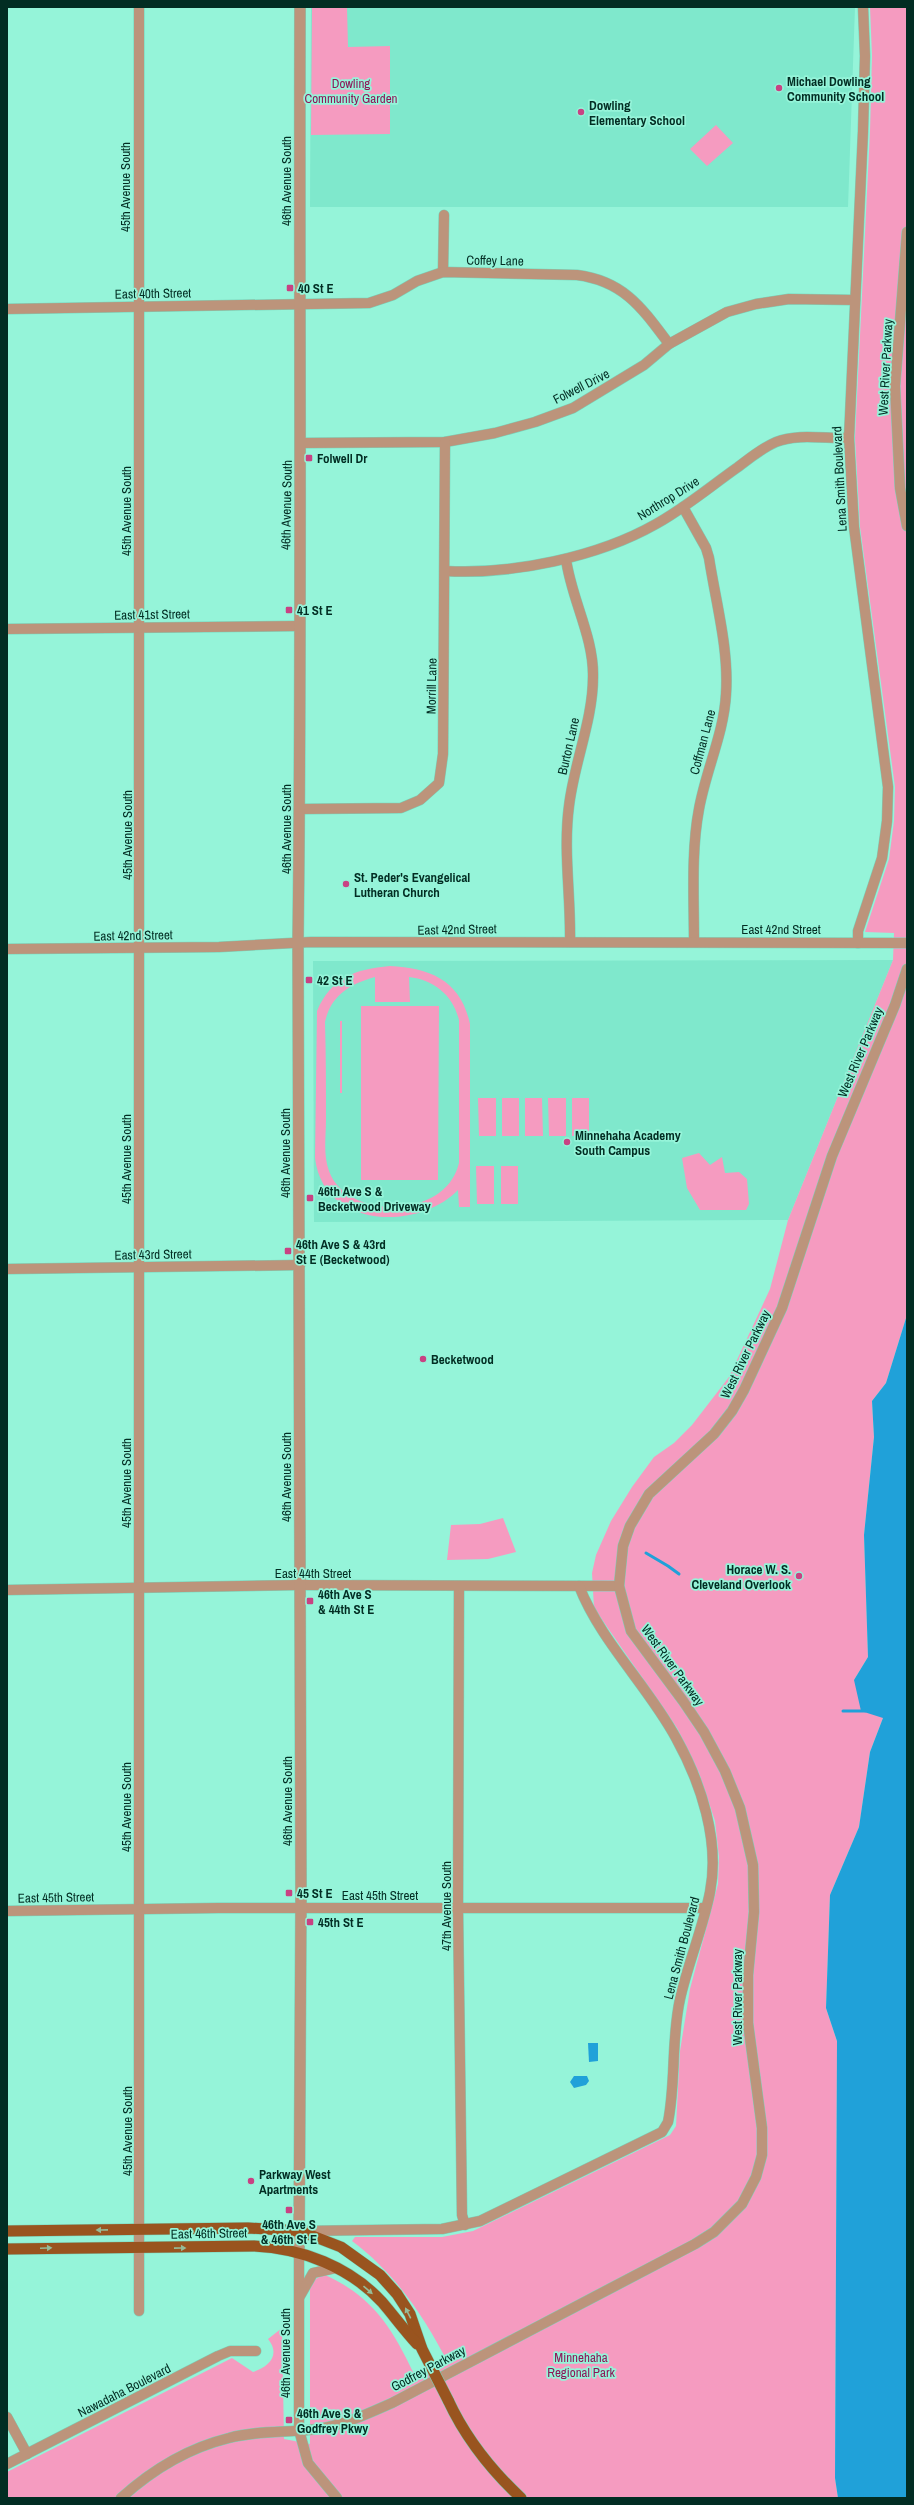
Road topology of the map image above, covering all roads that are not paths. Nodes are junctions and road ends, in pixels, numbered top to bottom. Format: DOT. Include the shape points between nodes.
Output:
graph roads {
  1 [pos="139,7"];
  2 [pos="300,7"];
  3 [pos="863,7"];
  4 [pos="444,215"];
  5 [pos="907,232"];
  6 [pos="443,272"];
  7 [pos="855,300"];
  8 [pos="299,305"];
  9 [pos="138,306"];
  10 [pos="7,309"];
  11 [pos="669,344"];
  12 [pos="849,438"];
  13 [pos="445,442"];
  14 [pos="301,443"];
  15 [pos="683,507"];
  16 [pos="907,526"];
  17 [pos="566,559"];
  18 [pos="446,571"];
  19 [pos="298,626"];
  20 [pos="139,628"];
  21 [pos="7,629"];
  22 [pos="301,809"];
  23 [pos="298,942"];
  24 [pos="570,942"];
  25 [pos="694,942"];
  26 [pos="858,943"];
  27 [pos="907,943"];
  28 [pos="140,948"];
  29 [pos="7,949"];
  30 [pos="907,969"];
  31 [pos="300,1265"];
  32 [pos="139,1267"];
  33 [pos="7,1269"];
  34 [pos="300,1585"];
  35 [pos="459,1586"];
  36 [pos="579,1586"];
  37 [pos="619,1586"];
  38 [pos="139,1587"];
  39 [pos="7,1590"];
  40 [pos="301,1908"];
  41 [pos="458,1908"];
  42 [pos="706,1908"];
  43 [pos="140,1909"];
  44 [pos="7,1911"];
  45 [pos="732,2216"];
  46 [pos="465,2225"];
  47 [pos="141,2230"];
  48 [pos="7,2231"];
  49 [pos="300,2231"];
  50 [pos="141,2248"];
  51 [pos="7,2249"];
  52 [pos="300,2253"];
  53 [pos="336,2268"];
  54 [pos="299,2299"];
  55 [pos="139,2311"];
  56 [pos="422,2349"];
  57 [pos="256,2351"];
  58 [pos="7,2417"];
  59 [pos="299,2430"];
  60 [pos="26,2454"];
  61 [pos="7,2464"];
  62 [pos="121,2498"];
  63 [pos="337,2498"];
  64 [pos="521,2498"];
  1 -- 9 [label="street, 45th Avenue South"];
  2 -- 8 [label="street, 46th Avenue South"];
  3 -- 7 [label="street, Lena Smith Boulevard" via="863,130"];
  4 -- 6 [label="street"];
  5 -- 16 [label="street, West River Parkway" via="894,386 900,488"];
  6 -- 8 [label="street, Coffey Lane" via="417,281 393,295 368,303"];
  6 -- 11 [label="street, Coffey Lane" via="577,275 596,278 626,294 640,306"];
  7 -- 11 [label="street, Folwell Drive" via="789,299 756,304 727,312"];
  7 -- 12 [label="street, Lena Smith Boulevard"];
  8 -- 9 [label="street, East 40th Street"];
  8 -- 14 [label="street, 46th Avenue South"];
  9 -- 10 [label="street, East 40th Street"];
  9 -- 20 [label="street, 45th Avenue South"];
  11 -- 13 [label="street, Folwell Drive" via="644,365 573,408 494,433"];
  12 -- 15 [label="street, Northrop Drive" via="797,438 777,442"];
  12 -- 26 [label="street, Lena Smith Boulevard" via="854,527 888,787 882,858 858,931"];
  13 -- 14 [label="street, Folwell Drive"];
  13 -- 18 [label="street, Morrill Lane"];
  14 -- 19 [label="street, 46th Avenue South"];
  15 -- 17 [label="street, Northrop Drive" via="655,525"];
  15 -- 25 [label="street, Coffman Lane" via="709,558 726,665 723,722 698,810"];
  17 -- 18 [label="street, Northrop Drive" via="482,572"];
  17 -- 24 [label="street, Burton Lane" via="591,655 593,676 591,698 569,806 567,850"];
  18 -- 22 [label="street, Morrill Lane" via="443,754 439,783 420,800 401,808"];
  19 -- 20 [label="street, East 41st Street"];
  19 -- 22 [label="street, 46th Avenue South"];
  20 -- 21 [label="street, East 41st Street"];
  20 -- 28 [label="street, 45th Avenue South"];
  22 -- 23 [label="street, 46th Avenue South"];
  23 -- 24 [label="street, East 42nd Street"];
  23 -- 28 [label="street, East 42nd Street"];
  23 -- 31 [label="street, 46th Avenue South"];
  24 -- 25 [label="street, East 42nd Street"];
  25 -- 26 [label="street, East 42nd Street"];
  26 -- 27 [label="street, East 42nd Street"];
  28 -- 29 [label="street, East 42nd Street"];
  28 -- 32 [label="street, 45th Avenue South"];
  30 -- 37 [label="street, West River Parkway" via="878,1046 843,1127 798,1263 765,1346 732,1411 714,1434 649,1494 639,1509 623,1546"];
  31 -- 32 [label="street, East 43rd Street"];
  31 -- 34 [label="street, 46th Avenue South"];
  32 -- 33 [label="street, East 43rd Street"];
  32 -- 38 [label="street, 45th Avenue South"];
  34 -- 35 [label="street, East 44th Street"];
  34 -- 38 [label="street, East 44th Street"];
  34 -- 40 [label="street, 46th Avenue South"];
  35 -- 36 [label="street, East 44th Street"];
  35 -- 41 [label="street, 47th Avenue South"];
  36 -- 37 [label="street, East 44th Street"];
  36 -- 42 [label="street, Lena Smith Boulevard" via="603,1630 677,1739 700,1793 713,1849 712,1876"];
  37 -- 45 [label="street, West River Parkway" via="632,1631 683,1700 725,1771 740,1808 750,1846 755,1897 748,1975 748,2023 762,2128 762,2155 748,2194"];
  38 -- 39 [label="street, East 44th Street"];
  38 -- 43 [label="street, 45th Avenue South"];
  40 -- 41 [label="street, East 45th Street"];
  40 -- 43 [label="street, East 45th Street"];
  40 -- 49 [label="street, 46th Avenue South"];
  41 -- 42 [label="street, East 45th Street"];
  41 -- 46 [label="street, 47th Avenue South" via="462,2215"];
  42 -- 46 [label="street, Lena Smith Boulevard" via="680,1999 674,2041 671,2111 662,2132 480,2221"];
  43 -- 44 [label="street, East 45th Street"];
  43 -- 47 [label="street, 45th Avenue South"];
  45 -- 59 [label="street, Godfrey Parkway" via="695,2244 392,2403 346,2422"];
  46 -- 49 [label="street, East 46th Street" via="442,2229"];
  47 -- 48 [label="main road, East 46th Street, one-way"];
  47 -- 49 [label="main road, East 46th Street" via="254,2228"];
  47 -- 50 [label="street, 45th Avenue South"];
  49 -- 52 [label="street, 46th Avenue South"];
  56 -- 49 [label="main road, East 46th Street, one-way" via="410,2314 380,2275 341,2247"];
  51 -- 50 [label="main road, East 46th Street, one-way"];
  50 -- 52 [label="main road, East 46th Street, one-way" via="254,2246"];
  50 -- 55 [label="street, 45th Avenue South"];
  52 -- 53 [label="main road, East 46th Street"];
  52 -- 54 [label="street, 46th Avenue South"];
  53 -- 54 [label="street, 46th Avenue South" via="313,2273"];
  53 -- 56 [label="main road, East 46th Street, one-way" via="364,2286 382,2302"];
  54 -- 59 [label="street, 46th Avenue South"];
  56 -- 64 [label="main road, East 46th Street, bridge" via="460,2426 494,2472"];
  57 -- 60 [label="street, Nawadaha Boulevard" via="230,2351 218,2356"];
  58 -- 60 [label="street"];
  59 -- 62 [label="street, Godfrey Parkway" via="250,2433 209,2444 160,2467"];
  59 -- 63 [label="street, 46th Avenue South" via="308,2463"];
  60 -- 61 [label="street, Nawadaha Boulevard"];
}
